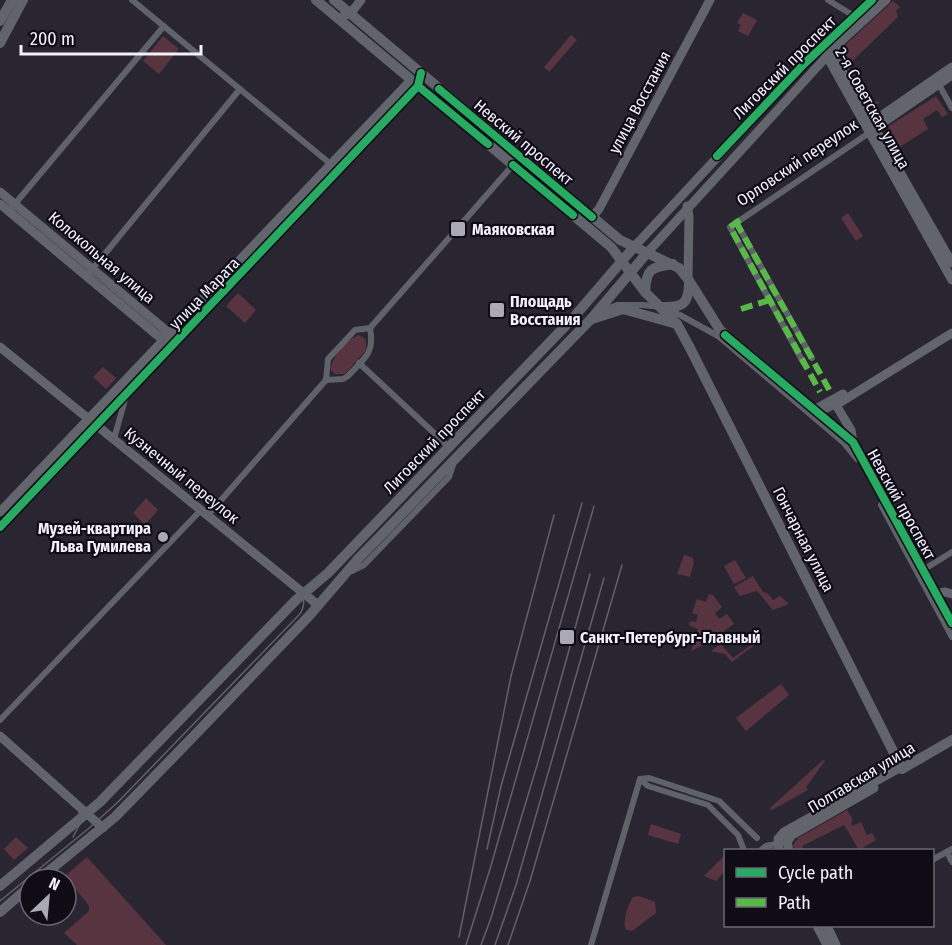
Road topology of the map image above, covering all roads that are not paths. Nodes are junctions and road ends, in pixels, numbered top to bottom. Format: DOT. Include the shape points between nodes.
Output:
graph roads {
  1 [pos="12,0"];
  2 [pos="23,0"];
  3 [pos="132,0"];
  4 [pos="317,0"];
  5 [pos="334,0"];
  6 [pos="361,0"];
  7 [pos="710,0"];
  8 [pos="828,0"];
  9 [pos="872,0"];
  10 [pos="886,0"];
  11 [pos="350,14"];
  12 [pos="854,16"];
  13 [pos="0,21"];
  14 [pos="164,26"];
  15 [pos="0,43"];
  16 [pos="822,46"];
  17 [pos="829,54"];
  18 [pos="952,67"];
  19 [pos="833,69"];
  20 [pos="421,74"];
  21 [pos="952,75"];
  22 [pos="937,81"];
  23 [pos="415,83"];
  24 [pos="240,89"];
  25 [pos="787,99"];
  26 [pos="952,108"];
  27 [pos="872,128"];
  28 [pos="513,165"];
  29 [pos="334,168"];
  30 [pos="0,192"];
  31 [pos="0,204"];
  32 [pos="687,206"];
  33 [pos="12,208"];
  34 [pos="592,217"];
  35 [pos="733,225"];
  36 [pos="634,248"];
  37 [pos="647,253"];
  38 [pos="622,262"];
  39 [pos="952,263"];
  40 [pos="673,264"];
  41 [pos="90,272"];
  42 [pos="630,274"];
  43 [pos="688,279"];
  44 [pos="952,280"];
  45 [pos="645,292"];
  46 [pos="662,307"];
  47 [pos="595,315"];
  48 [pos="678,324"];
  49 [pos="952,326"];
  50 [pos="369,330"];
  51 [pos="952,333"];
  52 [pos="166,337"];
  53 [pos="174,343"];
  54 [pos="1,349"];
  55 [pos="812,358"];
  56 [pos="803,362"];
  57 [pos="359,363"];
  58 [pos="327,372"];
  59 [pos="518,376"];
  60 [pos="334,379"];
  61 [pos="326,380"];
  62 [pos="528,385"];
  63 [pos="126,395"];
  64 [pos="836,405"];
  65 [pos="814,412"];
  66 [pos="88,418"];
  67 [pos="97,426"];
  68 [pos="114,439"];
  69 [pos="853,442"];
  70 [pos="449,447"];
  71 [pos="0,512"];
  72 [pos="205,513"];
  73 [pos="0,528"];
  74 [pos="952,552"];
  75 [pos="923,570"];
  76 [pos="952,594"];
  77 [pos="933,596"];
  78 [pos="314,599"];
  79 [pos="952,623"];
  80 [pos="952,636"];
  81 [pos="0,720"];
  82 [pos="0,736"];
  83 [pos="952,740"];
  84 [pos="902,768"];
  85 [pos="640,779"];
  86 [pos="87,814"];
  87 [pos="103,828"];
  88 [pos="783,847"];
  89 [pos="764,848"];
  90 [pos="744,849"];
  91 [pos="950,850"];
  92 [pos="934,859"];
  93 [pos="952,862"];
  94 [pos="54,867"];
  95 [pos="0,886"];
  96 [pos="18,896"];
  97 [pos="0,912"];
  98 [pos="818,927"];
  99 [pos="827,927"];
  100 [pos="591,945"];
  101 [pos="827,945"];
  102 [pos="836,945"];
  1 -- 13 [label="main road"];
  2 -- 15 [label="main road"];
  3 -- 14 [label="street"];
  4 -- 11 [label="street" via="340,14"];
  4 -- 23 [label="main road, Невский проспект"];
  5 -- 11 [label="main road, Невский проспект"];
  6 -- 11 [label="street"];
  7 -- 34 [label="street, улица Восстания"];
  8 -- 12 [label="street"];
  9 -- 12 [label="street, Лиговский проспект"];
  10 -- 17 [label="street, Лиговский проспект"];
  11 -- 20 [label="main road, Невский проспект"];
  12 -- 16 [label="street, Лиговский проспект"];
  14 -- 24 [label="street"];
  14 -- 33 [label="street"];
  16 -- 17 [label="street, 2-я Советская улица"];
  16 -- 36 [label="street, Лиговский проспект"];
  17 -- 19 [label="street, 2-я Советская улица"];
  17 -- 25 [label="street, Лиговский проспект"];
  17 -- 27 [label="street, 2-я Советская улица"];
  18 -- 22 [label="street"];
  19 -- 25 [label="street, Лиговский проспект" via="824,67"];
  19 -- 27 [label="street, 2-я Советская улица"];
  20 -- 23 [label="street, улица Марата"];
  20 -- 34 [label="main road, Невский проспект"];
  21 -- 22 [label="street"];
  22 -- 26 [label="street"];
  22 -- 27 [label="street"];
  23 -- 28 [label="main road, Невский проспект"];
  23 -- 29 [label="street, улица Марата"];
  24 -- 29 [label="street"];
  24 -- 41 [label="street"];
  25 -- 32 [label="street, Лиговский проспект"];
  27 -- 35 [label="street, Орловский переулок"];
  27 -- 39 [label="street, 2-я Советская улица"];
  27 -- 44 [label="street, 2-я Советская улица"];
  28 -- 38 [label="main road, Невский проспект" via="611,247"];
  28 -- 50 [label="street"];
  29 -- 52 [label="street, улица Марата"];
  29 -- 53 [label="street, улица Марата"];
  30 -- 33 [label="street, Колокольная улица"];
  31 -- 33 [label="street, Колокольная улица"];
  32 -- 37 [label="street, Лиговский проспект"];
  32 -- 43 [label="street"];
  33 -- 41 [label="street, Колокольная улица"];
  34 -- 36 [label="main road, Невский проспект"];
  35 -- 55 [label="street"];
  35 -- 56 [label="street"];
  36 -- 37 [label="main road, Невский проспект"];
  36 -- 38 [label="main road, Лиговский проспект"];
  36 -- 42 [label="main road"];
  37 -- 40 [label="main road, Невский проспект"];
  37 -- 42 [label="main road, Лиговский проспект"];
  38 -- 42 [label="main road, Невский проспект"];
  38 -- 59 [label="main road, Лиговский проспект"];
  40 -- 43 [label="main road, Невский проспект"];
  40 -- 45 [label="main road" via="649,272"];
  41 -- 52 [label="street, Колокольная улица"];
  42 -- 45 [label="main road, Невский проспект"];
  42 -- 47 [label="main road, Лиговский проспект"];
  43 -- 46 [label="main road" via="689,294 684,304"];
  43 -- 65 [label="main road, Невский проспект" via="720,330"];
  45 -- 46 [label="main road, Невский проспект"];
  46 -- 47 [label="street" via="623,304"];
  46 -- 48 [label="main road"];
  46 -- 65 [label="street, Невский проспект" via="718,336"];
  47 -- 48 [label="main road" via="623,309"];
  47 -- 62 [label="main road, Лиговский проспект"];
  48 -- 84 [label="main road, Гончарная улица"];
  49 -- 65 [label="street"];
  50 -- 57 [label="street" via="372,346"];
  50 -- 58 [label="street" via="350,334 328,359"];
  51 -- 64 [label="street"];
  52 -- 53 [label="street, Колокольная улица"];
  52 -- 66 [label="street, улица Марата"];
  53 -- 63 [label="street, улица Марата"];
  54 -- 66 [label="street, Кузнечный переулок"];
  57 -- 60 [label="street" via="348,376"];
  57 -- 70 [label="street"];
  58 -- 60 [label="street"];
  58 -- 61 [label="street"];
  59 -- 62 [label="main road"];
  59 -- 70 [label="main road, Лиговский проспект"];
  60 -- 61 [label="street"];
  61 -- 72 [label="street"];
  62 -- 78 [label="main road, Лиговский проспект" via="348,572"];
  63 -- 67 [label="street, улица Марата"];
  63 -- 68 [label="street, улица Марата"];
  64 -- 65 [label="street"];
  64 -- 69 [label="street, Невский проспект" via="851,430"];
  65 -- 69 [label="main road, Невский проспект"];
  65 -- 77 [label="street, Невский проспект" via="854,454"];
  66 -- 67 [label="street, Кузнечный переулок"];
  66 -- 71 [label="street, улица Марата"];
  67 -- 68 [label="street, Кузнечный переулок"];
  67 -- 73 [label="street, улица Марата"];
  68 -- 72 [label="street, Кузнечный переулок"];
  69 -- 75 [label="main road, Невский проспект"];
  70 -- 78 [label="main road, Лиговский проспект" via="315,585"];
  72 -- 78 [label="street, Кузнечный переулок"];
  72 -- 81 [label="street"];
  74 -- 75 [label="street"];
  75 -- 77 [label="main road, Невский проспект"];
  76 -- 77 [label="street"];
  77 -- 79 [label="main road, Невский проспект"];
  77 -- 80 [label="street, Невский проспект"];
  78 -- 86 [label="main road, Лиговский проспект"];
  78 -- 87 [label="main road, Лиговский проспект" via="309,616"];
  82 -- 86 [label="street"];
  83 -- 84 [label="main road, Полтавская улица"];
  84 -- 88 [label="street, Полтавская улица" via="892,778 792,835"];
  85 -- 89 [label="street" via="649,778 716,799"];
  85 -- 90 [label="street" via="648,786 708,805 738,835"];
  85 -- 100 [label="street"];
  86 -- 87 [label="street"];
  86 -- 95 [label="main road, Лиговский проспект"];
  87 -- 94 [label="main road, Лиговский проспект"];
  88 -- 89 [label="street"];
  91 -- 92 [label="street"];
  91 -- 93 [label="street"];
  96 -- 97 [label="main road"];
  98 -- 101 [label="street"];
  99 -- 102 [label="street"];
}
